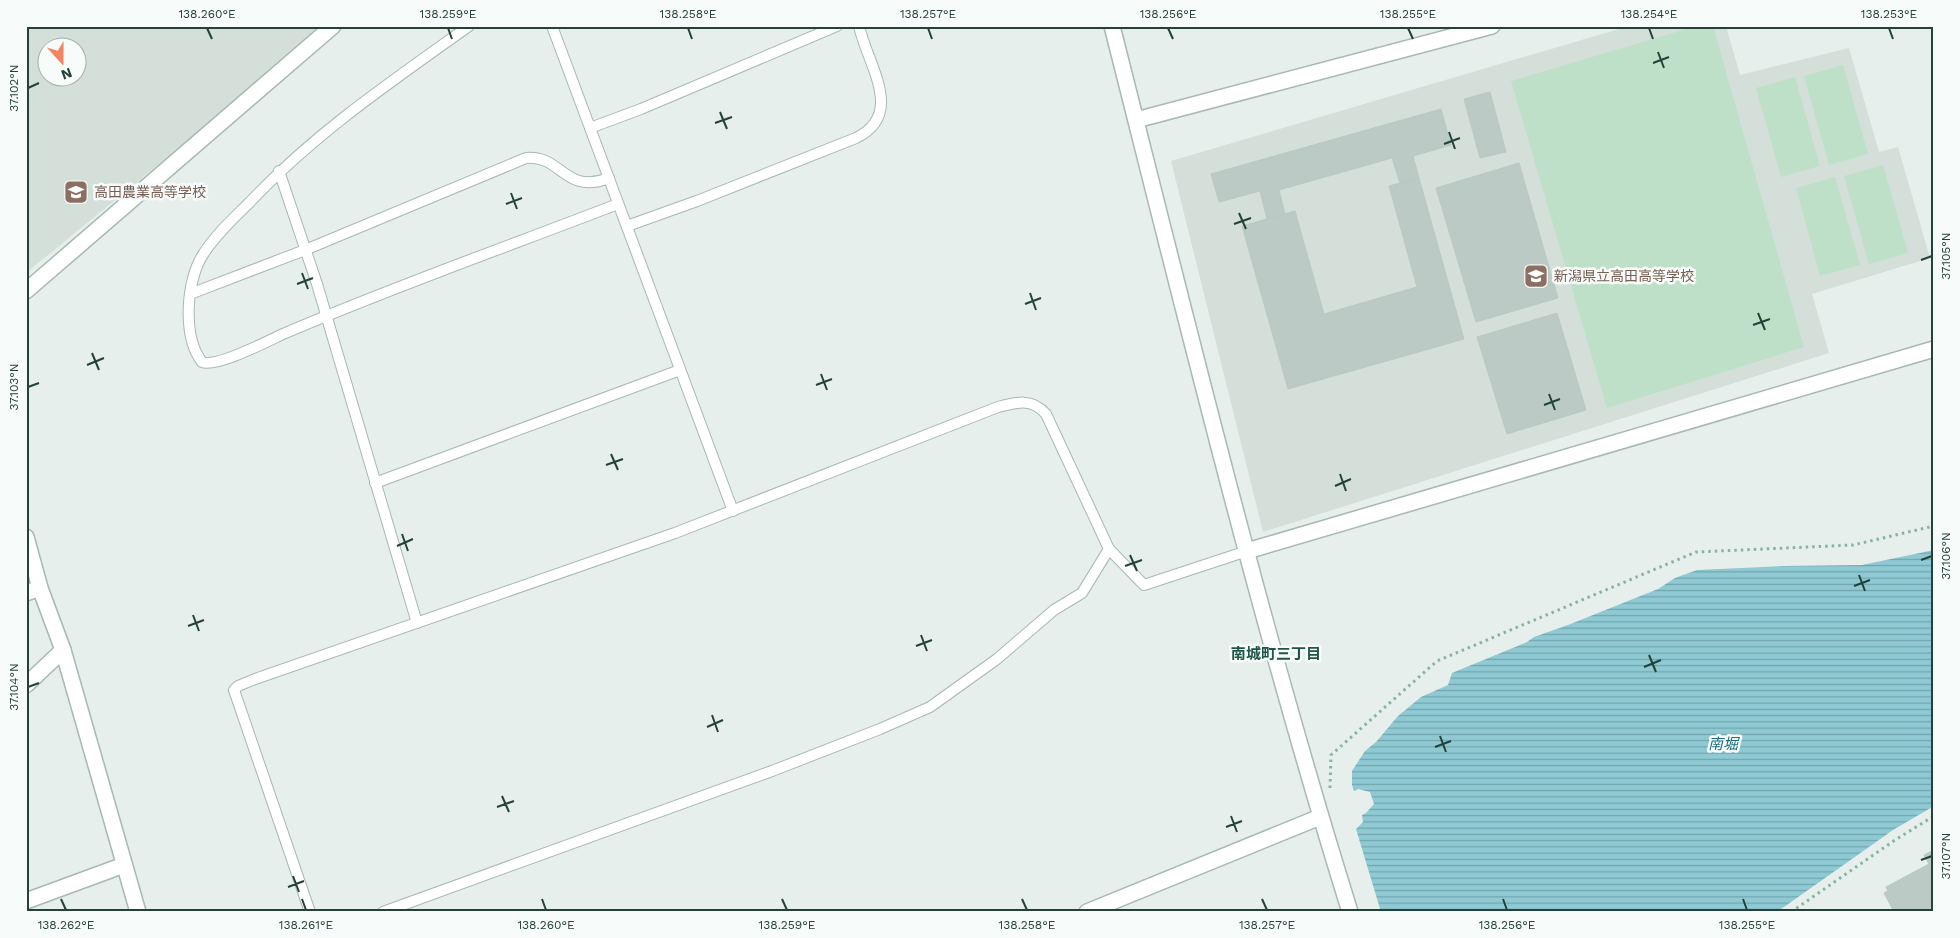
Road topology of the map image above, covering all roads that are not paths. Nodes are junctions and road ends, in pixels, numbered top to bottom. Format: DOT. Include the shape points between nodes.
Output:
graph roads {
  1 [pos="333,26"];
  2 [pos="469,26"];
  3 [pos="552,26"];
  4 [pos="837,26"];
  5 [pos="858,26"];
  6 [pos="1112,26"];
  7 [pos="1492,26"];
  8 [pos="1136,120"];
  9 [pos="590,128"];
  10 [pos="279,171"];
  11 [pos="609,178"];
  12 [pos="618,204"];
  13 [pos="626,226"];
  14 [pos="305,250"];
  15 [pos="26,290"];
  16 [pos="190,294"];
  17 [pos="326,316"];
  18 [pos="1934,349"];
  19 [pos="680,370"];
  20 [pos="375,483"];
  21 [pos="733,511"];
  22 [pos="26,537"];
  23 [pos="1109,549"];
  24 [pos="1247,551"];
  25 [pos="33,591"];
  26 [pos="417,624"];
  27 [pos="63,650"];
  28 [pos="26,685"];
  29 [pos="1320,817"];
  30 [pos="124,865"];
  31 [pos="26,901"];
  32 [pos="138,912"];
  33 [pos="310,912"];
  34 [pos="383,912"];
  35 [pos="1086,912"];
  36 [pos="1350,912"];
  1 -- 15 [label="street"];
  2 -- 10 [label="lane" via="370,97"];
  3 -- 9 [label="lane"];
  4 -- 9 [label="lane"];
  5 -- 13 [label="lane" via="882,96 881,111 872,129 714,194"];
  6 -- 8 [label="street"];
  7 -- 8 [label="street"];
  8 -- 24 [label="street"];
  9 -- 11 [label="lane"];
  10 -- 14 [label="lane"];
  10 -- 16 [label="lane" via="204,253"];
  11 -- 12 [label="lane"];
  11 -- 14 [label="lane" via="577,182 546,161 526,158"];
  12 -- 13 [label="lane"];
  12 -- 17 [label="lane"];
  13 -- 19 [label="lane"];
  14 -- 16 [label="lane"];
  14 -- 17 [label="lane"];
  16 -- 17 [label="lane" via="191,335 199,358 205,363 236,355"];
  17 -- 20 [label="lane"];
  18 -- 24 [label="street"];
  19 -- 20 [label="lane"];
  19 -- 21 [label="lane"];
  20 -- 26 [label="lane"];
  21 -- 23 [label="lane" via="998,407 1028,402 1046,414"];
  21 -- 26 [label="lane"];
  22 -- 25 [label="street"];
  23 -- 24 [label="lane" via="1144,585"];
  23 -- 34 [label="lane" via="1082,593 1054,610 997,659 930,707 772,771"];
  24 -- 29 [label="street"];
  25 -- 27 [label="street"];
  26 -- 33 [label="lane" via="255,679 234,690"];
  27 -- 28 [label="street"];
  27 -- 30 [label="street"];
  29 -- 35 [label="street"];
  29 -- 36 [label="street"];
  30 -- 31 [label="street"];
  30 -- 32 [label="street"];
}
